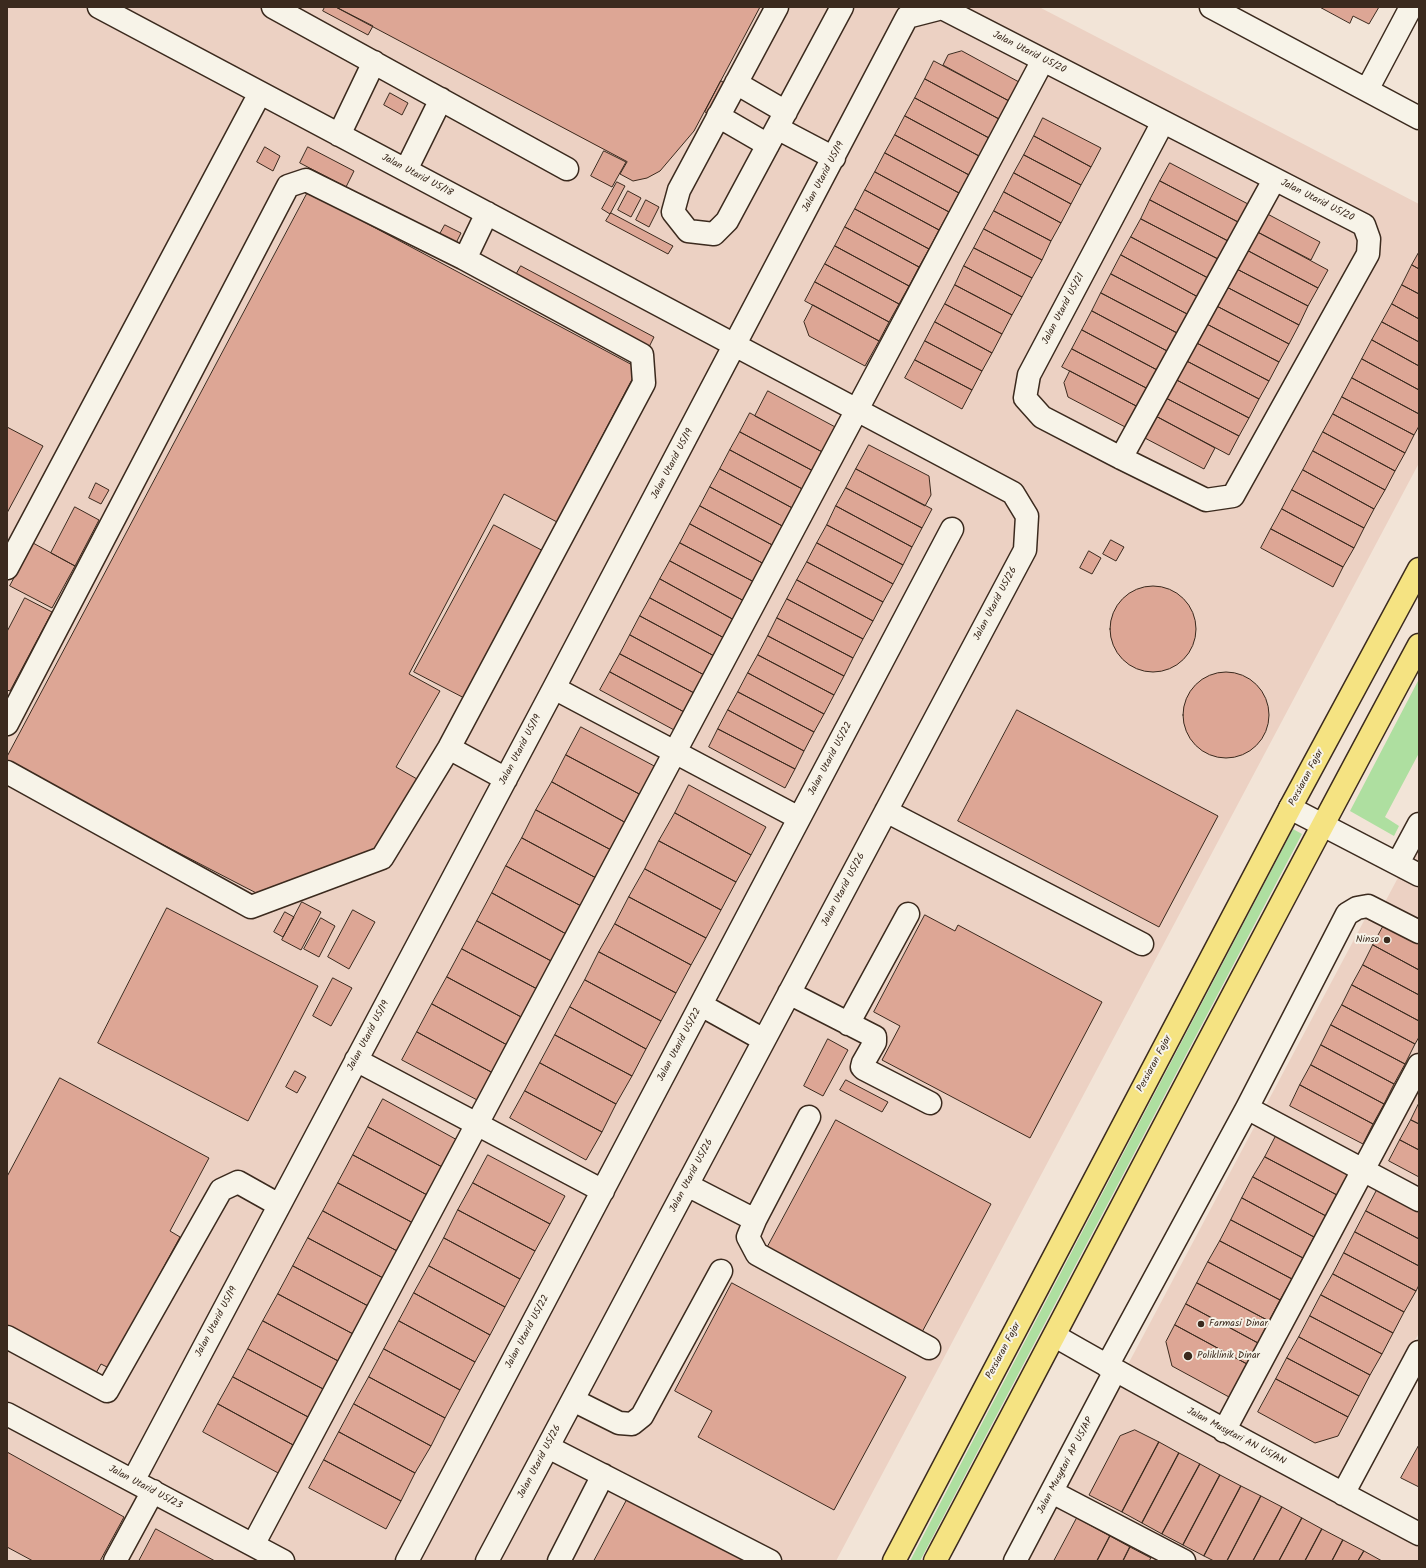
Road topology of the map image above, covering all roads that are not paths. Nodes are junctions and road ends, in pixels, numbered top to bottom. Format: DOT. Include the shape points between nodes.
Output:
graph roads {
  1 [pos="99,7"];
  2 [pos="273,7"];
  3 [pos="777,7"];
  4 [pos="842,7"];
  5 [pos="1211,7"];
  6 [pos="1411,7"];
  7 [pos="907,18"];
  8 [pos="1043,60"];
  9 [pos="374,62"];
  10 [pos="736,83"];
  11 [pos="1367,90"];
  12 [pos="260,93"];
  13 [pos="441,99"];
  14 [pos="718,116"];
  15 [pos="1419,118"];
  16 [pos="1164,122"];
  17 [pos="777,128"];
  18 [pos="339,135"];
  19 [pos="834,158"];
  20 [pos="567,169"];
  21 [pos="406,170"];
  22 [pos="1274,180"];
  23 [pos="487,213"];
  24 [pos="465,260"];
  25 [pos="736,345"];
  26 [pos="856,409"];
  27 [pos="1121,458"];
  28 [pos="952,529"];
  29 [pos="7,568"];
  30 [pos="1419,569"];
  31 [pos="1419,645"];
  32 [pos="554,688"];
  33 [pos="7,724"];
  34 [pos="449,748"];
  35 [pos="675,752"];
  36 [pos="7,772"];
  37 [pos="506,779"];
  38 [pos="1290,808"];
  39 [pos="886,811"];
  40 [pos="799,818"];
  41 [pos="1322,824"];
  42 [pos="1419,824"];
  43 [pos="1398,863"];
  44 [pos="1419,875"];
  45 [pos="908,914"];
  46 [pos="1419,932"];
  47 [pos="1142,944"];
  48 [pos="789,993"];
  49 [pos="701,1005"];
  50 [pos="848,1024"];
  51 [pos="764,1040"];
  52 [pos="356,1060"];
  53 [pos="1419,1065"];
  54 [pos="930,1103"];
  55 [pos="1247,1108"];
  56 [pos="809,1117"];
  57 [pos="477,1124"];
  58 [pos="1363,1170"];
  59 [pos="687,1185"];
  60 [pos="603,1191"];
  61 [pos="1419,1200"];
  62 [pos="279,1205"];
  63 [pos="755,1220"];
  64 [pos="721,1272"];
  65 [pos="1055,1336"];
  66 [pos="7,1337"];
  67 [pos="929,1348"];
  68 [pos="1419,1352"];
  69 [pos="1111,1368"];
  70 [pos="573,1400"];
  71 [pos="7,1414"];
  72 [pos="1224,1431"];
  73 [pos="548,1447"];
  74 [pos="603,1475"];
  75 [pos="133,1481"];
  76 [pos="152,1491"];
  77 [pos="1052,1492"];
  78 [pos="1343,1494"];
  79 [pos="1419,1534"];
  80 [pos="253,1545"];
  81 [pos="116,1561"];
  82 [pos="284,1561"];
  83 [pos="408,1561"];
  84 [pos="487,1561"];
  85 [pos="559,1561"];
  86 [pos="770,1561"];
  87 [pos="894,1561"];
  88 [pos="935,1561"];
  89 [pos="1015,1561"];
  90 [pos="1184,1561"];
  1 -- 12 [label="street, Jalan Utarid U5/18"];
  2 -- 9 [label="street"];
  3 -- 10 [label="street"];
  4 -- 17 [label="street"];
  5 -- 11 [label="street"];
  6 -- 11 [label="street"];
  7 -- 8 [label="street, Jalan Utarid U5/20" via="942,8"];
  7 -- 19 [label="street, Jalan Utarid U5/19"];
  8 -- 16 [label="street, Jalan Utarid U5/20"];
  8 -- 26 [label="street"];
  9 -- 13 [label="street"];
  9 -- 18 [label="street"];
  10 -- 14 [label="street"];
  10 -- 17 [label="street"];
  11 -- 15 [label="street"];
  12 -- 18 [label="street, Jalan Utarid U5/18"];
  12 -- 29 [label="street"];
  13 -- 20 [label="street"];
  13 -- 21 [label="street"];
  14 -- 17 [label="street"];
  14 -- 17 [label="street" via="679,190 673,212 688,231 714,234 728,221"];
  16 -- 22 [label="street, Jalan Utarid U5/20"];
  16 -- 27 [label="street, Jalan Utarid U5/21" via="1029,375 1025,398 1042,417"];
  17 -- 19 [label="street"];
  18 -- 21 [label="street, Jalan Utarid U5/18"];
  19 -- 25 [label="street, Jalan Utarid U5/19"];
  21 -- 23 [label="street, Jalan Utarid U5/18"];
  22 -- 27 [label="street"];
  22 -- 27 [label="street, Jalan Utarid U5/20" via="1364,225 1369,239 1368,254 1233,496 1206,500"];
  23 -- 24 [label="street"];
  23 -- 25 [label="street, Jalan Utarid U5/18"];
  24 -- 33 [label="street" via="306,180 288,186"];
  24 -- 34 [label="street" via="642,355 644,383"];
  25 -- 26 [label="street, Jalan Utarid U5/26"];
  25 -- 32 [label="street, Jalan Utarid U5/19"];
  26 -- 35 [label="street"];
  26 -- 39 [label="street, Jalan Utarid U5/26" via="1013,493 1027,516 1025,550"];
  28 -- 40 [label="street, Jalan Utarid U5/22"];
  30 -- 38 [label="main road, Persiaran Fajar"];
  31 -- 41 [label="main road"];
  32 -- 35 [label="street"];
  32 -- 37 [label="street, Jalan Utarid U5/19"];
  34 -- 36 [label="street" via="382,858 251,907"];
  34 -- 37 [label="street"];
  35 -- 40 [label="street"];
  35 -- 57 [label="street"];
  37 -- 52 [label="street, Jalan Utarid U5/19"];
  38 -- 41 [label="street"];
  38 -- 87 [label="main road, Persiaran Fajar"];
  39 -- 47 [label="street"];
  39 -- 48 [label="street, Jalan Utarid U5/26"];
  40 -- 49 [label="street, Jalan Utarid U5/22"];
  41 -- 43 [label="street"];
  41 -- 65 [label="main road"];
  42 -- 43 [label="street"];
  43 -- 44 [label="street"];
  45 -- 50 [label="street"];
  46 -- 55 [label="street, Jalan Musytari AP U5/AP" via="1368,906 1357,908 1347,914"];
  48 -- 50 [label="street"];
  48 -- 51 [label="street, Jalan Utarid U5/26"];
  49 -- 51 [label="street"];
  49 -- 60 [label="street, Jalan Utarid U5/22"];
  50 -- 54 [label="street" via="876,1039 863,1063 864,1069"];
  51 -- 59 [label="street, Jalan Utarid U5/26"];
  52 -- 57 [label="street"];
  52 -- 62 [label="street, Jalan Utarid U5/19"];
  53 -- 58 [label="street"];
  55 -- 58 [label="street"];
  55 -- 69 [label="street, Jalan Musytari AP U5/AP"];
  56 -- 63 [label="street"];
  57 -- 60 [label="street"];
  57 -- 80 [label="street"];
  58 -- 61 [label="street"];
  58 -- 72 [label="street"];
  59 -- 63 [label="street"];
  59 -- 70 [label="street, Jalan Utarid U5/26"];
  60 -- 83 [label="street, Jalan Utarid U5/22"];
  62 -- 66 [label="street" via="238,1182 221,1190 107,1391"];
  62 -- 75 [label="street, Jalan Utarid U5/19"];
  63 -- 67 [label="street" via="748,1237 757,1254"];
  64 -- 70 [label="street" via="642,1416 632,1424 619,1423"];
  65 -- 69 [label="street, Jalan Musytari AN U5/AN"];
  65 -- 88 [label="main road"];
  68 -- 78 [label="street"];
  69 -- 72 [label="street, Jalan Musytari AN U5/AN"];
  69 -- 77 [label="street, Jalan Musytari AP U5/AP"];
  70 -- 73 [label="street, Jalan Utarid U5/26"];
  71 -- 75 [label="street, Jalan Utarid U5/23"];
  72 -- 78 [label="street, Jalan Musytari AN U5/AN"];
  73 -- 74 [label="street"];
  73 -- 84 [label="street, Jalan Utarid U5/26"];
  74 -- 85 [label="street"];
  74 -- 86 [label="street"];
  75 -- 76 [label="street, Jalan Utarid U5/23"];
  76 -- 80 [label="street, Jalan Utarid U5/23"];
  76 -- 81 [label="street"];
  77 -- 89 [label="street, Jalan Musytari AP U5/AP"];
  77 -- 90 [label="street"];
  78 -- 79 [label="street, Jalan Musytari AN U5/AN"];
  80 -- 82 [label="street, Jalan Utarid U5/23"];
}
